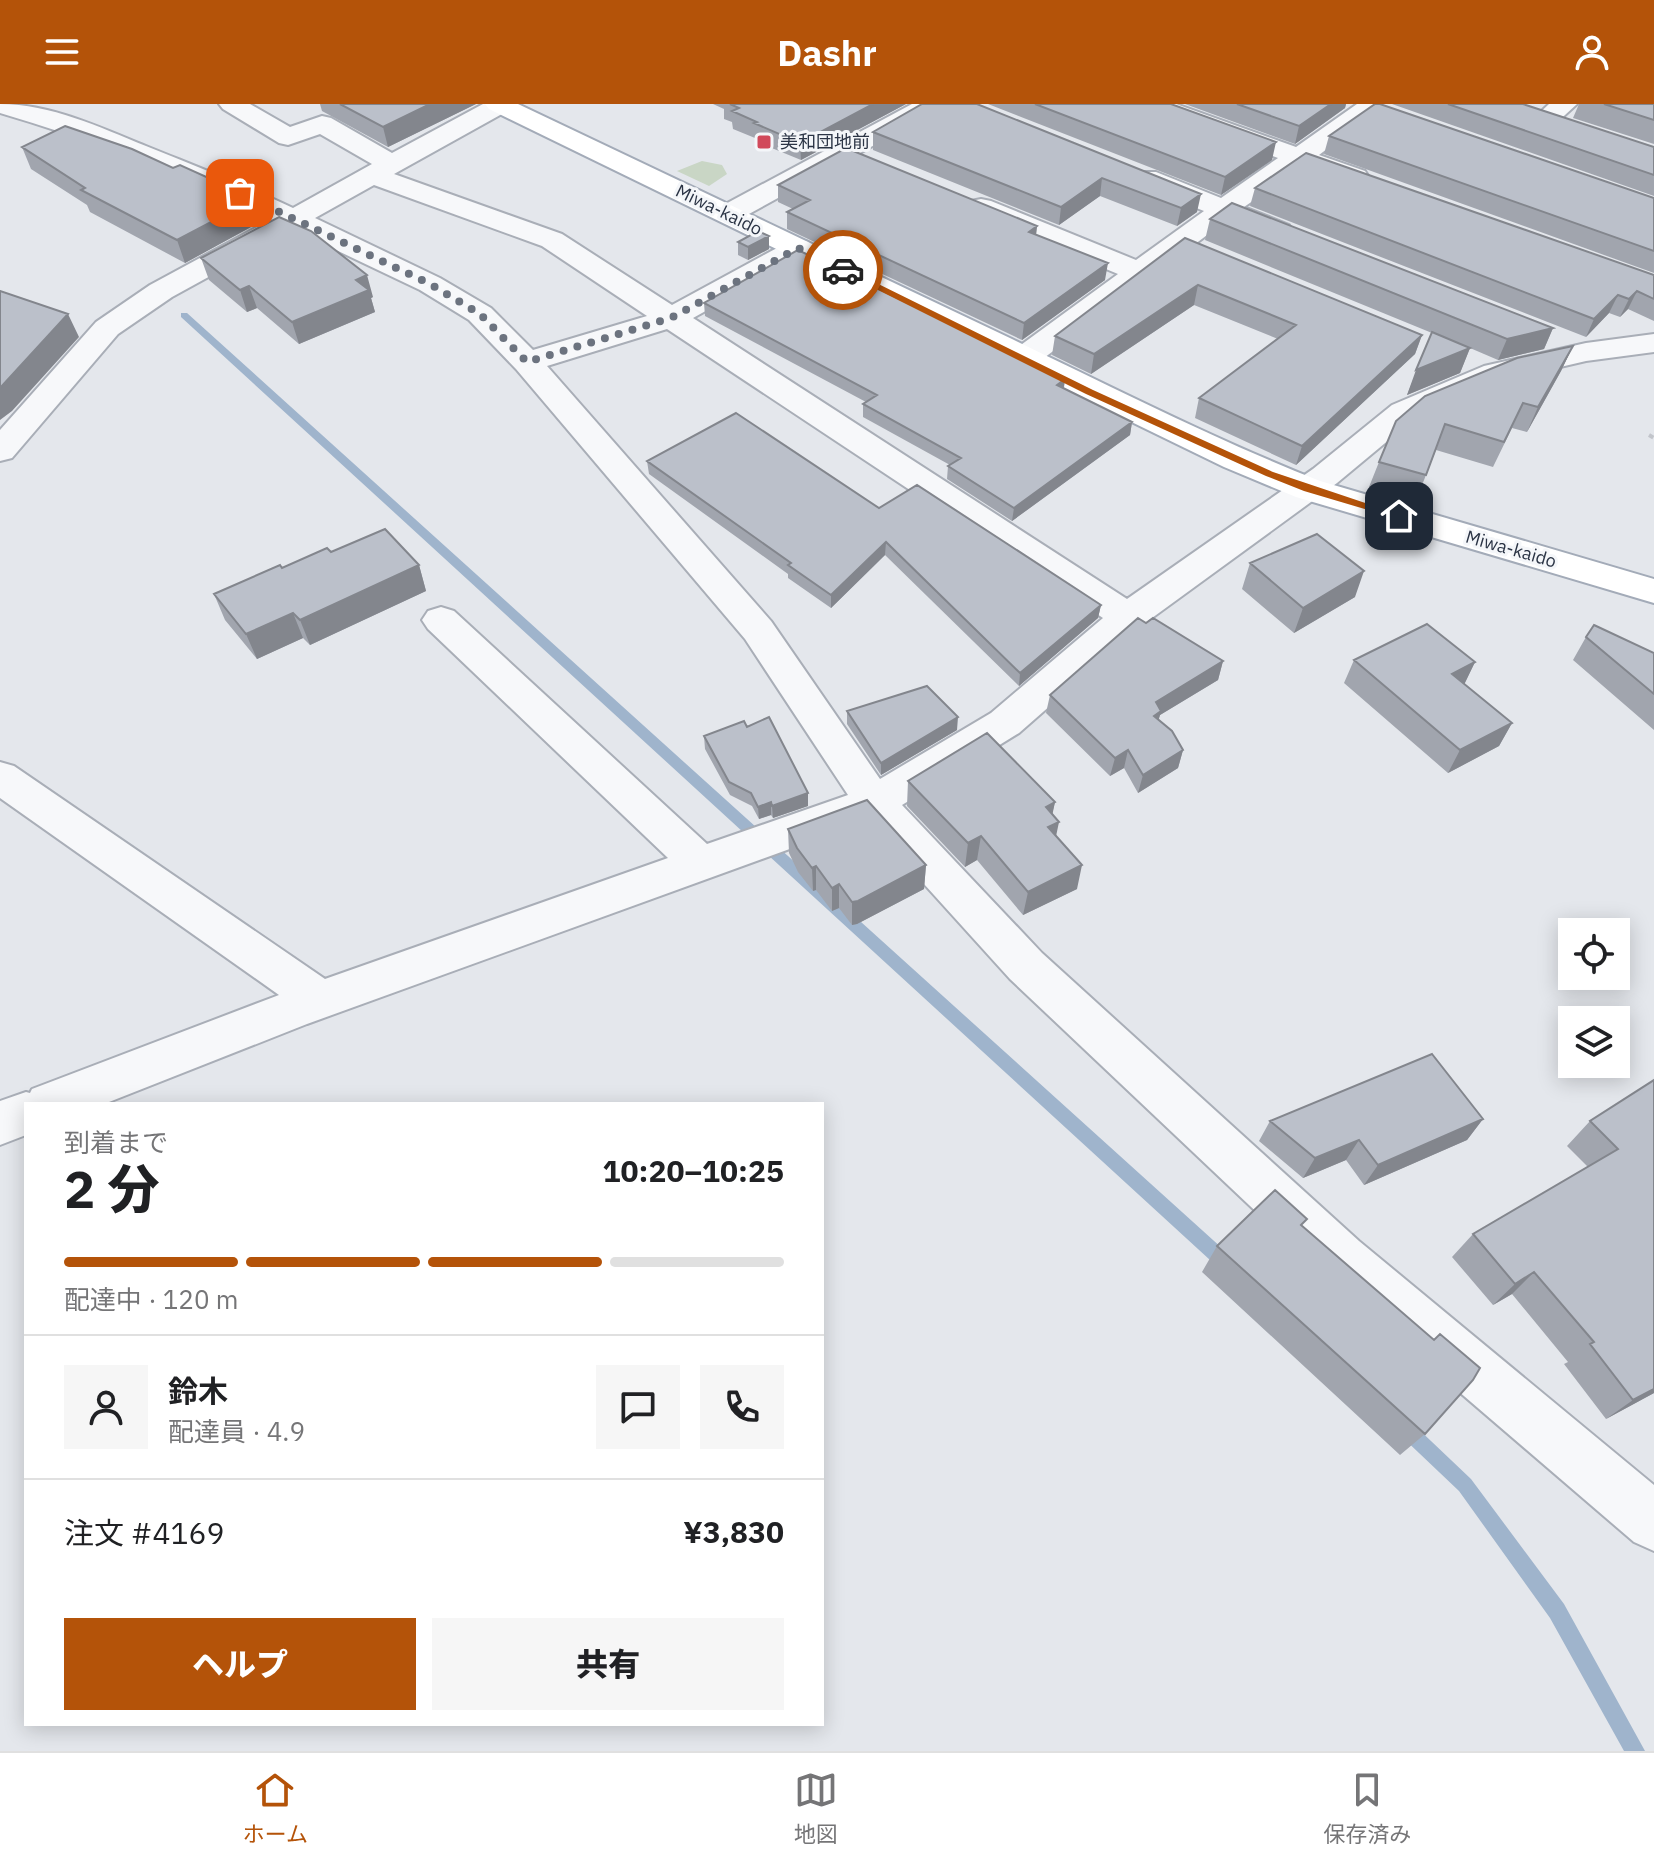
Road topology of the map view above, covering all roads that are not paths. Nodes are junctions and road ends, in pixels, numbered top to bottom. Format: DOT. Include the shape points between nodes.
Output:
graph roads {
  1 [pos="232,104"];
  2 [pos="500,104"];
  3 [pos="931,104"];
  4 [pos="1152,104"];
  5 [pos="0,105"];
  6 [pos="1363,106"];
  7 [pos="1538,116"];
  8 [pos="1397,118"];
  9 [pos="1572,130"];
  10 [pos="845,151"];
  11 [pos="1298,157"];
  12 [pos="875,163"];
  13 [pos="1120,168"];
  14 [pos="381,169"];
  15 [pos="1372,184"];
  16 [pos="963,199"];
  17 [pos="1224,209"];
  18 [pos="728,214"];
  19 [pos="294,219"];
  20 [pos="1179,243"];
  21 [pos="1311,243"];
  22 [pos="798,248"];
  23 [pos="1208,254"];
  24 [pos="1139,272"];
  25 [pos="671,318"];
  26 [pos="1650,331"];
  27 [pos="1543,335"];
  28 [pos="1586,352"];
  29 [pos="1452,355"];
  30 [pos="1025,357"];
  31 [pos="527,362"];
  32 [pos="1495,373"];
  33 [pos="0,451"];
  34 [pos="1308,489"];
  35 [pos="1654,591"];
  36 [pos="1128,617"];
  37 [pos="441,620"];
  38 [pos="0,777"];
  39 [pos="874,802"];
  40 [pos="702,865"];
  41 [pos="321,1000"];
  42 [pos="54,1102"];
  43 [pos="24,1114"];
  44 [pos="0,1123"];
  45 [pos="1654,1522"];
  1 -- 14 [label="street" via="288,137 322,124"];
  2 -- 14 [label="street"];
  2 -- 18 [label="main road, Miwa-kaido"];
  3 -- 10 [label="street"];
  4 -- 11 [label="street"];
  5 -- 19 [label="street" via="67,124"];
  6 -- 8 [label="street"];
  6 -- 11 [label="street"];
  7 -- 9 [label="street"];
  10 -- 12 [label="street"];
  10 -- 18 [label="street"];
  11 -- 15 [label="street"];
  11 -- 17 [label="street"];
  13 -- 17 [label="street"];
  14 -- 19 [label="street"];
  14 -- 25 [label="street" via="552,240"];
  16 -- 24 [label="street"];
  17 -- 20 [label="street"];
  17 -- 21 [label="street"];
  18 -- 22 [label="main road, Miwa-kaido"];
  19 -- 31 [label="street" via="467,306"];
  19 -- 33 [label="street" via="161,291 107,328"];
  20 -- 23 [label="street"];
  20 -- 24 [label="street"];
  22 -- 25 [label="street"];
  22 -- 30 [label="main road, Miwa-kaido"];
  24 -- 30 [label="street"];
  25 -- 31 [label="street"];
  25 -- 36 [label="street"];
  26 -- 28 [label="street" via="1621,348"];
  27 -- 28 [label="street"];
  28 -- 32 [label="street"];
  29 -- 32 [label="street"];
  30 -- 34 [label="main road, Miwa-kaido" via="1090,392"];
  31 -- 39 [label="street" via="758,630"];
  32 -- 34 [label="street" via="1403,412"];
  34 -- 35 [label="main road, Miwa-kaido"];
  34 -- 36 [label="street"];
  36 -- 39 [label="street" via="1005,723"];
  37 -- 40 [label="street"];
  38 -- 41 [label="street"];
  39 -- 40 [label="street"];
  39 -- 45 [label="street" via="1026,966 1341,1258"];
  40 -- 41 [label="street"];
  41 -- 42 [label="street"];
  43 -- 44 [label="street"];
}
